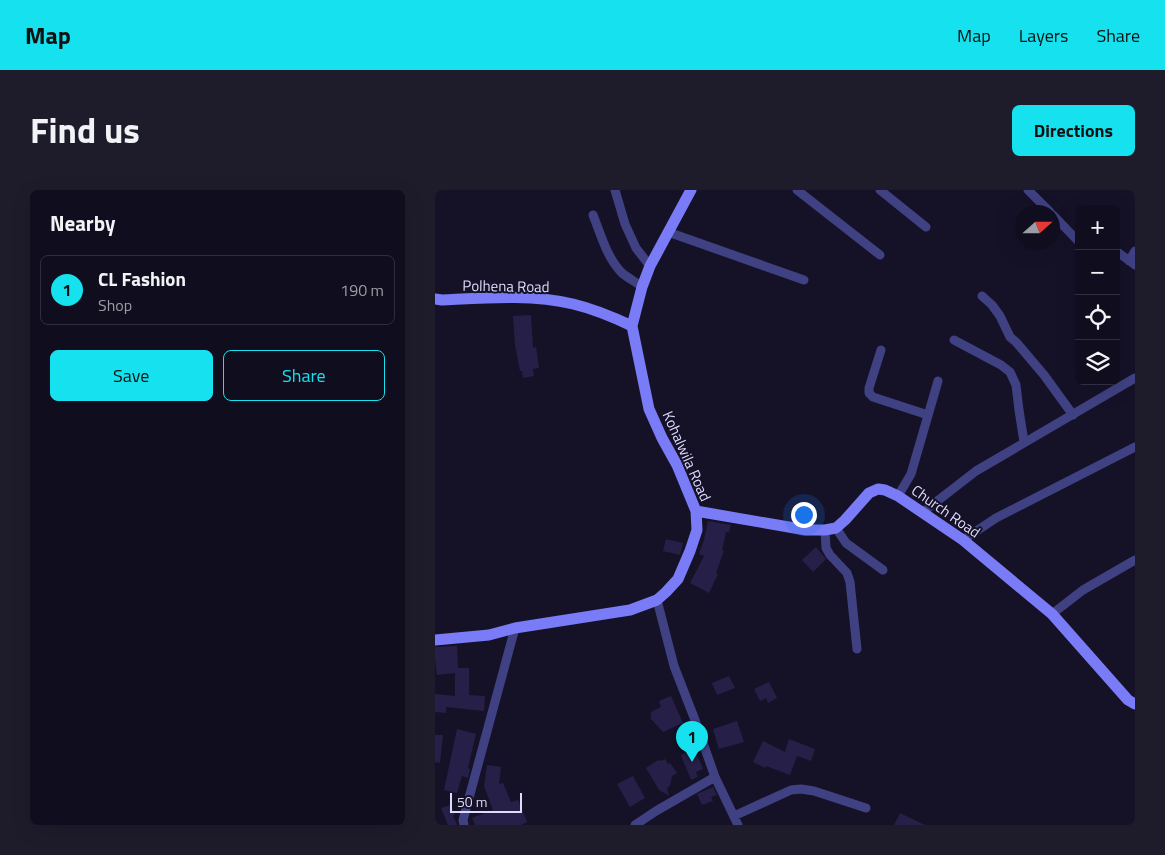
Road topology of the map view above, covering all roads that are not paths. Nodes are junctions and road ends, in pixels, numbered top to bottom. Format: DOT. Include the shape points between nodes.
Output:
graph roads {
  1 [pos="615,190"];
  2 [pos="691,190"];
  3 [pos="797,190"];
  4 [pos="881,190"];
  5 [pos="1028,190"];
  6 [pos="1042,205"];
  7 [pos="593,215"];
  8 [pos="1060,223"];
  9 [pos="927,227"];
  10 [pos="668,232"];
  11 [pos="1075,238"];
  12 [pos="1135,252"];
  13 [pos="1120,254"];
  14 [pos="880,255"];
  15 [pos="1132,263"];
  16 [pos="650,266"];
  17 [pos="803,280"];
  18 [pos="642,287"];
  19 [pos="982,296"];
  20 [pos="435,299"];
  21 [pos="632,326"];
  22 [pos="954,340"];
  23 [pos="881,350"];
  24 [pos="1135,378"];
  25 [pos="938,381"];
  26 [pos="928,415"];
  27 [pos="1073,415"];
  28 [pos="1024,442"];
  29 [pos="1135,447"];
  30 [pos="898,496"];
  31 [pos="696,511"];
  32 [pos="923,512"];
  33 [pos="831,529"];
  34 [pos="963,540"];
  35 [pos="1135,560"];
  36 [pos="883,570"];
  37 [pos="657,600"];
  38 [pos="1052,614"];
  39 [pos="515,628"];
  40 [pos="435,640"];
  41 [pos="857,649"];
  42 [pos="1135,704"];
  43 [pos="715,777"];
  44 [pos="866,808"];
  45 [pos="734,816"];
  46 [pos="464,825"];
  47 [pos="635,825"];
  48 [pos="739,825"];
  1 -- 16 [label="street" via="636,248"];
  2 -- 10 [label="street, Kohalwila Road"];
  3 -- 14 [label="street"];
  4 -- 9 [label="street"];
  5 -- 6 [label="street"];
  7 -- 18 [label="street" via="616,266"];
  8 -- 11 [label="street"];
  10 -- 16 [label="street, Kohalwila Road"];
  10 -- 17 [label="street"];
  12 -- 15 [label="street"];
  13 -- 15 [label="street"];
  16 -- 18 [label="street, Kohalwila Road"];
  18 -- 21 [label="street, Kohalwila Road"];
  19 -- 27 [label="street" via="1000,316 1010,337 1044,375"];
  20 -- 21 [label="street, Polhena Road" via="532,298 572,304"];
  21 -- 31 [label="street, Kohalwila Road" via="649,409"];
  22 -- 28 [label="street" via="1010,372 1016,385"];
  23 -- 26 [label="street" via="869,393"];
  24 -- 27 [label="street"];
  25 -- 26 [label="street"];
  26 -- 30 [label="street" via="911,474"];
  27 -- 28 [label="street"];
  28 -- 32 [label="street" via="976,471"];
  29 -- 34 [label="street" via="996,518"];
  30 -- 32 [label="street, Church Road"];
  30 -- 33 [label="street, Church Road" via="878,489 869,493 845,520"];
  31 -- 33 [label="street" via="806,530"];
  31 -- 37 [label="street, Kohalwila Road" via="697,530 678,579"];
  32 -- 34 [label="street, Church Road"];
  33 -- 36 [label="street"];
  33 -- 41 [label="street" via="826,548 847,573 850,582"];
  34 -- 38 [label="street, Church Road"];
  35 -- 38 [label="street" via="1083,590"];
  37 -- 39 [label="street, Kohalwila Road" via="630,610"];
  37 -- 43 [label="street" via="673,666"];
  38 -- 42 [label="street, Church Road"];
  39 -- 40 [label="street, Kohalwila Road" via="489,635"];
  39 -- 46 [label="street"];
  43 -- 45 [label="street"];
  43 -- 47 [label="street"];
  44 -- 45 [label="street" via="801,788"];
  45 -- 48 [label="street"];
}
